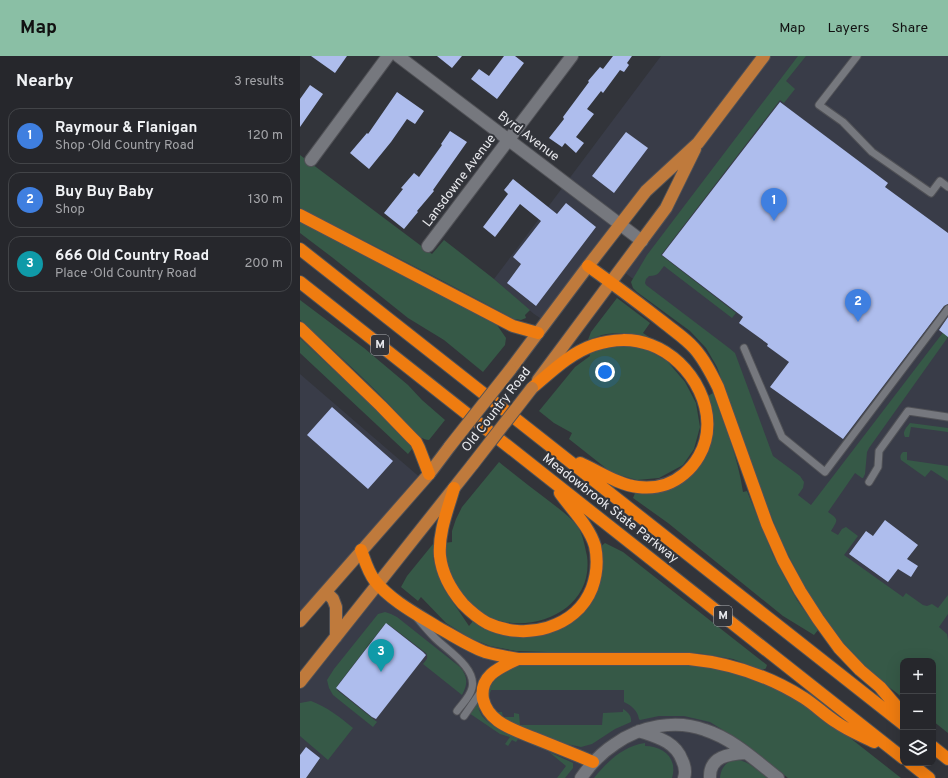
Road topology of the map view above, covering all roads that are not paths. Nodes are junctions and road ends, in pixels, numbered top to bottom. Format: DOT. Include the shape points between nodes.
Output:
graph roads {
  1 [pos="388,56"];
  2 [pos="398,56"];
  3 [pos="572,56"];
  4 [pos="764,56"];
  5 [pos="857,56"];
  6 [pos="508,140"];
  7 [pos="698,143"];
  8 [pos="311,160"];
  9 [pos="948,187"];
  10 [pos="300,215"];
  11 [pos="620,224"];
  12 [pos="642,241"];
  13 [pos="428,246"];
  14 [pos="300,249"];
  15 [pos="588,266"];
  16 [pos="300,282"];
  17 [pos="610,282"];
  18 [pos="948,309"];
  19 [pos="300,328"];
  20 [pos="538,332"];
  21 [pos="744,348"];
  22 [pos="532,388"];
  23 [pos="948,417"];
  24 [pos="559,452"];
  25 [pos="428,474"];
  26 [pos="548,478"];
  27 [pos="869,482"];
  28 [pos="454,488"];
  29 [pos="361,550"];
  30 [pos="378,584"];
  31 [pos="326,592"];
  32 [pos="410,610"];
  33 [pos="300,621"];
  34 [pos="336,637"];
  35 [pos="518,659"];
  36 [pos="300,682"];
  37 [pos="483,689"];
  38 [pos="900,710"];
  39 [pos="457,711"];
  40 [pos="464,716"];
  41 [pos="900,722"];
  42 [pos="639,732"];
  43 [pos="936,749"];
  44 [pos="746,753"];
  45 [pos="900,755"];
  46 [pos="900,755"];
  47 [pos="948,759"];
  48 [pos="593,762"];
  49 [pos="914,766"];
  50 [pos="581,778"];
  51 [pos="684,778"];
  52 [pos="710,778"];
  53 [pos="778,778"];
  54 [pos="929,778"];
  1 -- 8 [label="street"];
  2 -- 6 [label="street, Byrd Avenue"];
  3 -- 6 [label="street, Lansdowne Avenue"];
  4 -- 7 [label="main road, Old Country Road"];
  5 -- 9 [label="lane" via="819,105 843,122 872,152 931,193 940,181"];
  6 -- 11 [label="street, Byrd Avenue"];
  6 -- 13 [label="street, Lansdowne Avenue"];
  7 -- 11 [label="main road, Old Country Road" via="646,191"];
  7 -- 12 [label="main road, Old Country Road" via="666,208"];
  10 -- 20 [label="highway" via="513,326"];
  11 -- 12 [label="street, Byrd Avenue"];
  11 -- 15 [label="main road, Old Country Road"];
  12 -- 17 [label="main road, Old Country Road"];
  14 -- 24 [label="highway, Meadowbrook State Parkway / M"];
  15 -- 17 [label="highway"];
  15 -- 20 [label="main road, Old Country Road"];
  16 -- 26 [label="highway, Meadowbrook State Parkway / M"];
  17 -- 22 [label="main road, Old Country Road"];
  17 -- 38 [label="highway" via="684,338 700,354 718,387 761,506 783,560 800,591 839,648 880,687"];
  18 -- 21 [label="lane" via="825,472 782,437"];
  19 -- 25 [label="highway" via="411,436 419,448"];
  20 -- 25 [label="main road, Old Country Road, bridge"];
  22 -- 24 [label="highway" via="579,352 606,342 627,340 651,345 672,357 689,374 702,395 708,425 705,446 687,472 666,485 644,488 625,484"];
  22 -- 28 [label="main road, Old Country Road, bridge"];
  23 -- 27 [label="lane" via="908,411 879,451 878,467"];
  24 -- 41 [label="highway, Meadowbrook State Parkway / M"];
  25 -- 29 [label="main road, Old Country Road"];
  26 -- 28 [label="highway" via="585,525 596,552 596,568 590,592 581,606 561,622 536,630 509,630 487,623 468,609 452,589 444,572 440,547 443,525"];
  26 -- 45 [label="highway, Meadowbrook State Parkway / M"];
  28 -- 30 [label="main road, Old Country Road"];
  29 -- 30 [label="highway"];
  29 -- 31 [label="main road, Old Country Road"];
  30 -- 32 [label="highway"];
  30 -- 34 [label="main road, Old Country Road"];
  31 -- 33 [label="main road, Old Country Road"];
  31 -- 34 [label="main road" via="336,607"];
  32 -- 35 [label="highway" via="474,647"];
  32 -- 39 [label="lane" via="471,674 473,684 470,694"];
  34 -- 36 [label="main road, Old Country Road"];
  35 -- 37 [label="highway" via="494,672"];
  35 -- 46 [label="highway" via="689,659 730,665 792,691 837,723"];
  37 -- 40 [label="lane"];
  37 -- 48 [label="highway" via="488,712 503,724"];
  42 -- 44 [label="street" via="672,725 695,726 726,740"];
  42 -- 48 [label="street" via="615,743"];
  42 -- 51 [label="street" via="662,739 674,746 683,762"];
  43 -- 47 [label="highway"];
  44 -- 52 [label="street" via="720,758 712,767"];
  44 -- 53 [label="street"];
  48 -- 50 [label="street"];
  49 -- 54 [label="highway"];
}
